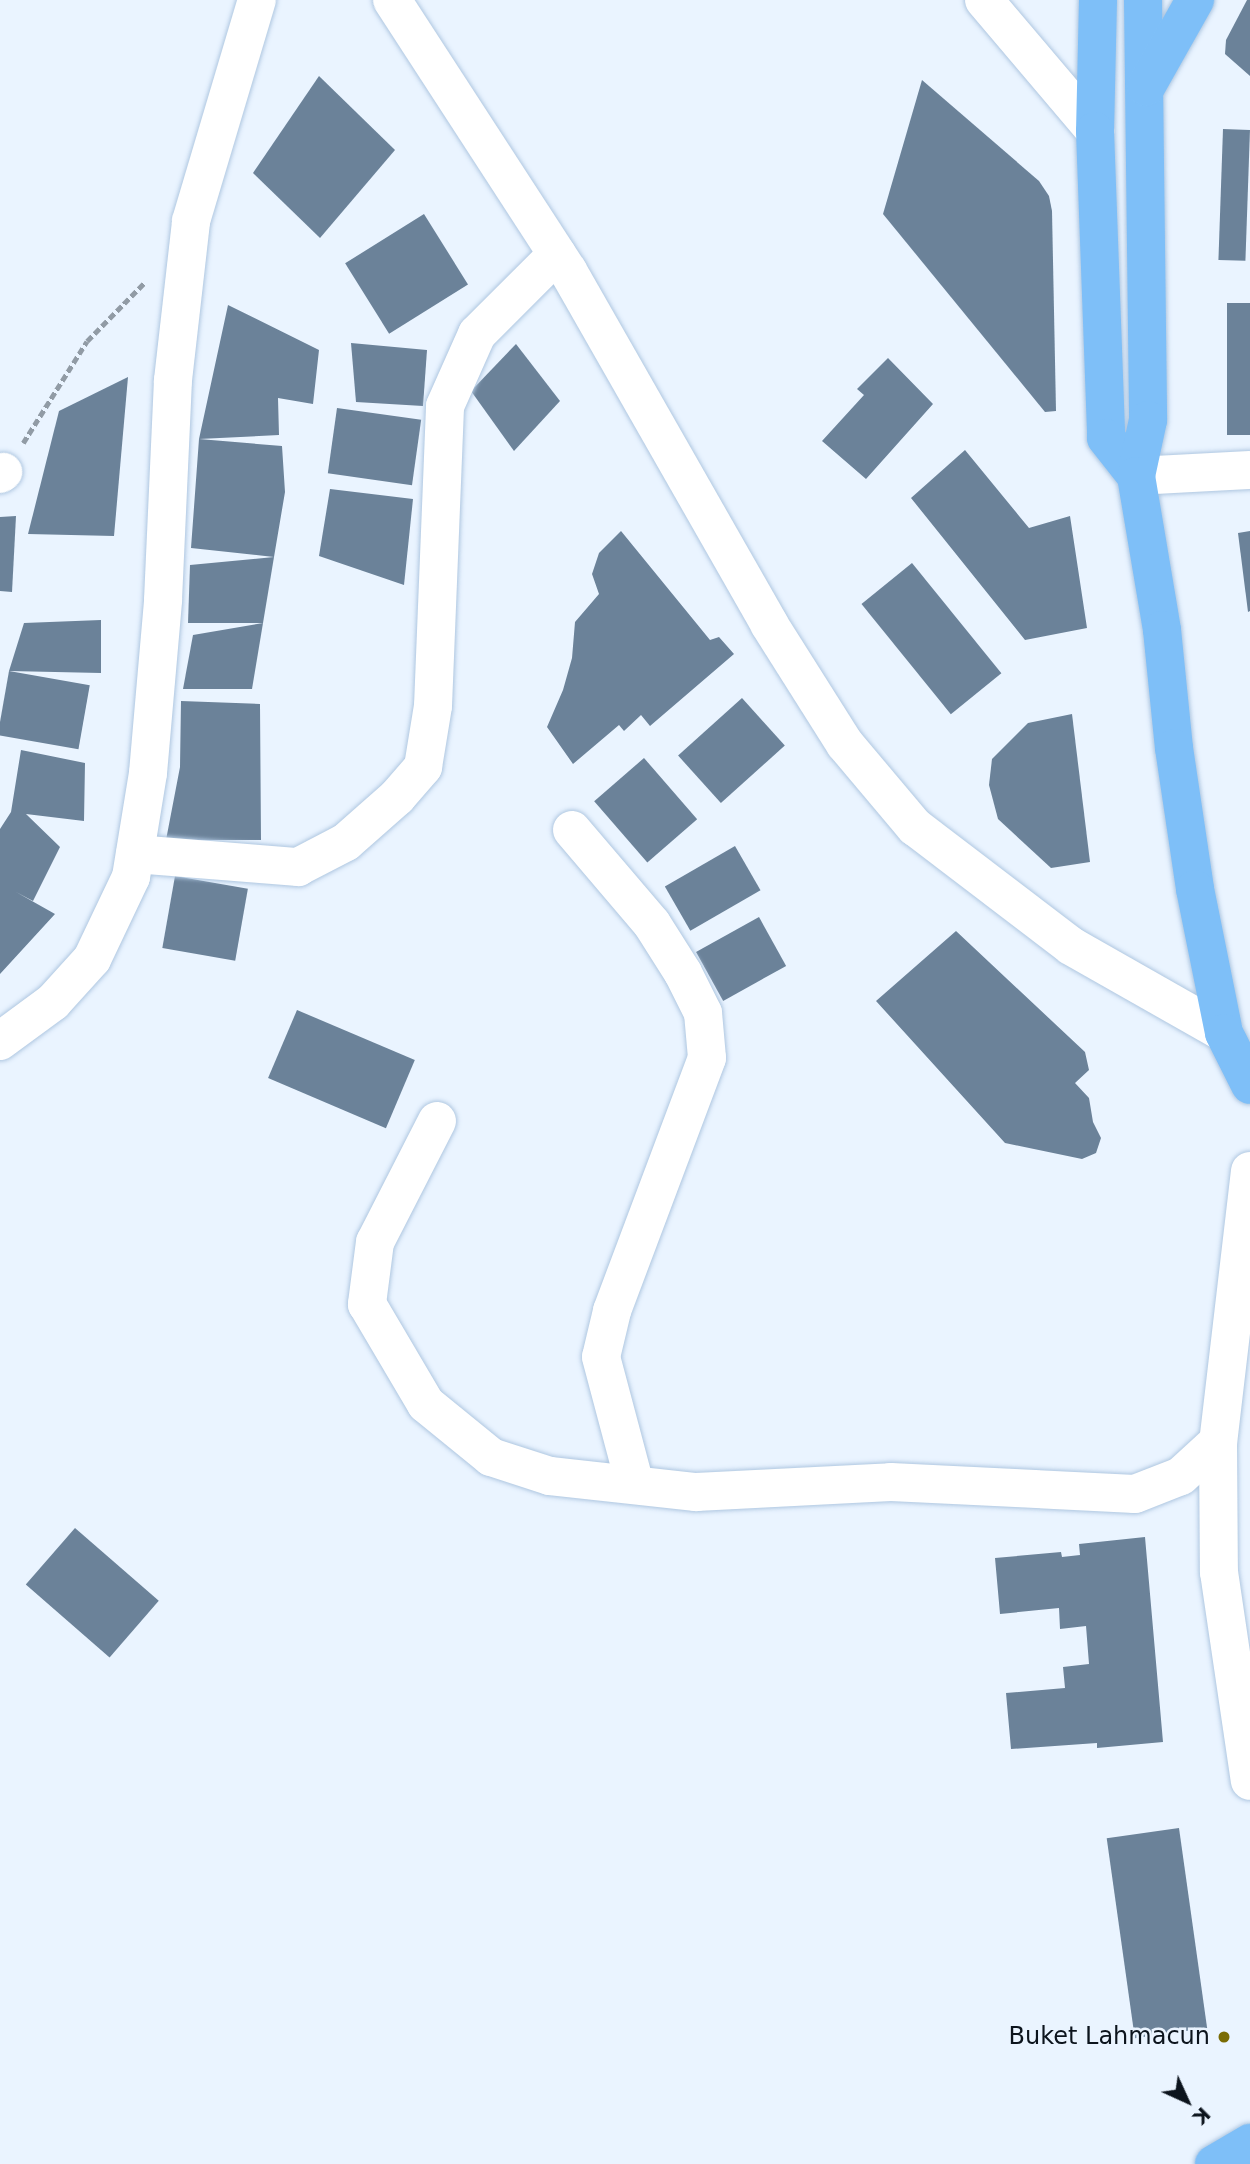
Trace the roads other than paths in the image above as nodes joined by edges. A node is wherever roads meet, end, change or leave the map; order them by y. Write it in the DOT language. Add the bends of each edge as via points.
graph roads {
  1 [pos="257,0"];
  2 [pos="392,0"];
  3 [pos="984,0"];
  4 [pos="1098,0"];
  5 [pos="1143,0"];
  6 [pos="1195,0"];
  7 [pos="1146,87"];
  8 [pos="1095,131"];
  9 [pos="557,254"];
  10 [pos="1250,470"];
  11 [pos="1136,476"];
  12 [pos="572,830"];
  13 [pos="135,854"];
  14 [pos="1224,1033"];
  15 [pos="0,1041"];
  16 [pos="1250,1085"];
  17 [pos="437,1121"];
  18 [pos="1250,1171"];
  19 [pos="1218,1442"];
  20 [pos="635,1485"];
  21 [pos="1250,1781"];
  22 [pos="1250,2143"];
  23 [pos="1214,2164"];
  1 -- 13 [label="street" via="191,221 173,380 163,600 148,773"];
  2 -- 9 [label="street"];
  3 -- 8 [label="street"];
  4 -- 8 [label="main road"];
  5 -- 7 [label="main road"];
  6 -- 7 [label="main road"];
  7 -- 11 [label="main road" via="1148,420"];
  8 -- 11 [label="main road" via="1106,438"];
  9 -- 13 [label="street" via="477,334 445,406 433,706 423,767 346,842 298,867"];
  9 -- 14 [label="street" via="783,646 845,744 915,827 1071,946"];
  10 -- 11 [label="street"];
  11 -- 14 [label="main road" via="1162,630 1195,888"];
  12 -- 20 [label="street" via="652,924 703,1013 707,1058 612,1311 601,1357"];
  13 -- 15 [label="street" via="131,877 92,959 52,1002"];
  14 -- 16 [label="main road"];
  17 -- 20 [label="street" via="374,1242 367,1304 426,1404 491,1457 550,1476"];
  18 -- 19 [label="street"];
  19 -- 20 [label="street" via="1181,1476 1135,1494 891,1482 696,1492"];
  19 -- 21 [label="street" via="1219,1572"];
  22 -- 23 [label="main road"];
}
